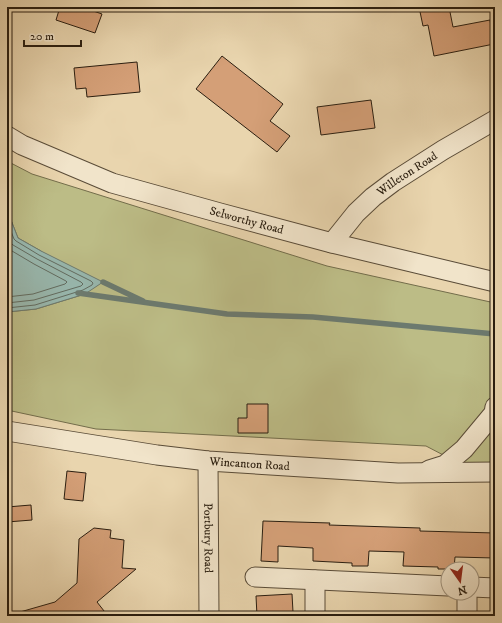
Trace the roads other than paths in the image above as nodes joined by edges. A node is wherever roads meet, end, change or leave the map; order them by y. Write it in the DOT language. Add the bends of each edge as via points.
graph roads {
  1 [pos="495,120"];
  2 [pos="7,136"];
  3 [pos="332,243"];
  4 [pos="495,282"];
  5 [pos="495,412"];
  6 [pos="7,431"];
  7 [pos="208,461"];
  8 [pos="495,472"];
  9 [pos="421,473"];
  10 [pos="255,577"];
  11 [pos="315,580"];
  12 [pos="440,586"];
  13 [pos="480,587"];
  14 [pos="495,588"];
  15 [pos="467,601"];
  16 [pos="209,616"];
  17 [pos="315,616"];
  18 [pos="467,616"];
  1 -- 3 [label="street, Willeton Road" via="443,150 378,193 356,213"];
  2 -- 3 [label="street, Selworthy Road" via="22,145 112,183"];
  3 -- 4 [label="street, Selworthy Road"];
  5 -- 9 [label="street" via="464,449 446,465"];
  6 -- 7 [label="street, Wincanton Road"];
  7 -- 9 [label="street, Wincanton Road"];
  7 -- 16 [label="street, Portbury Road"];
  8 -- 9 [label="street, Wincanton Road"];
  10 -- 11 [label="street"];
  11 -- 12 [label="street"];
  11 -- 17 [label="street"];
  13 -- 14 [label="street"];
  15 -- 18 [label="street"];
}
